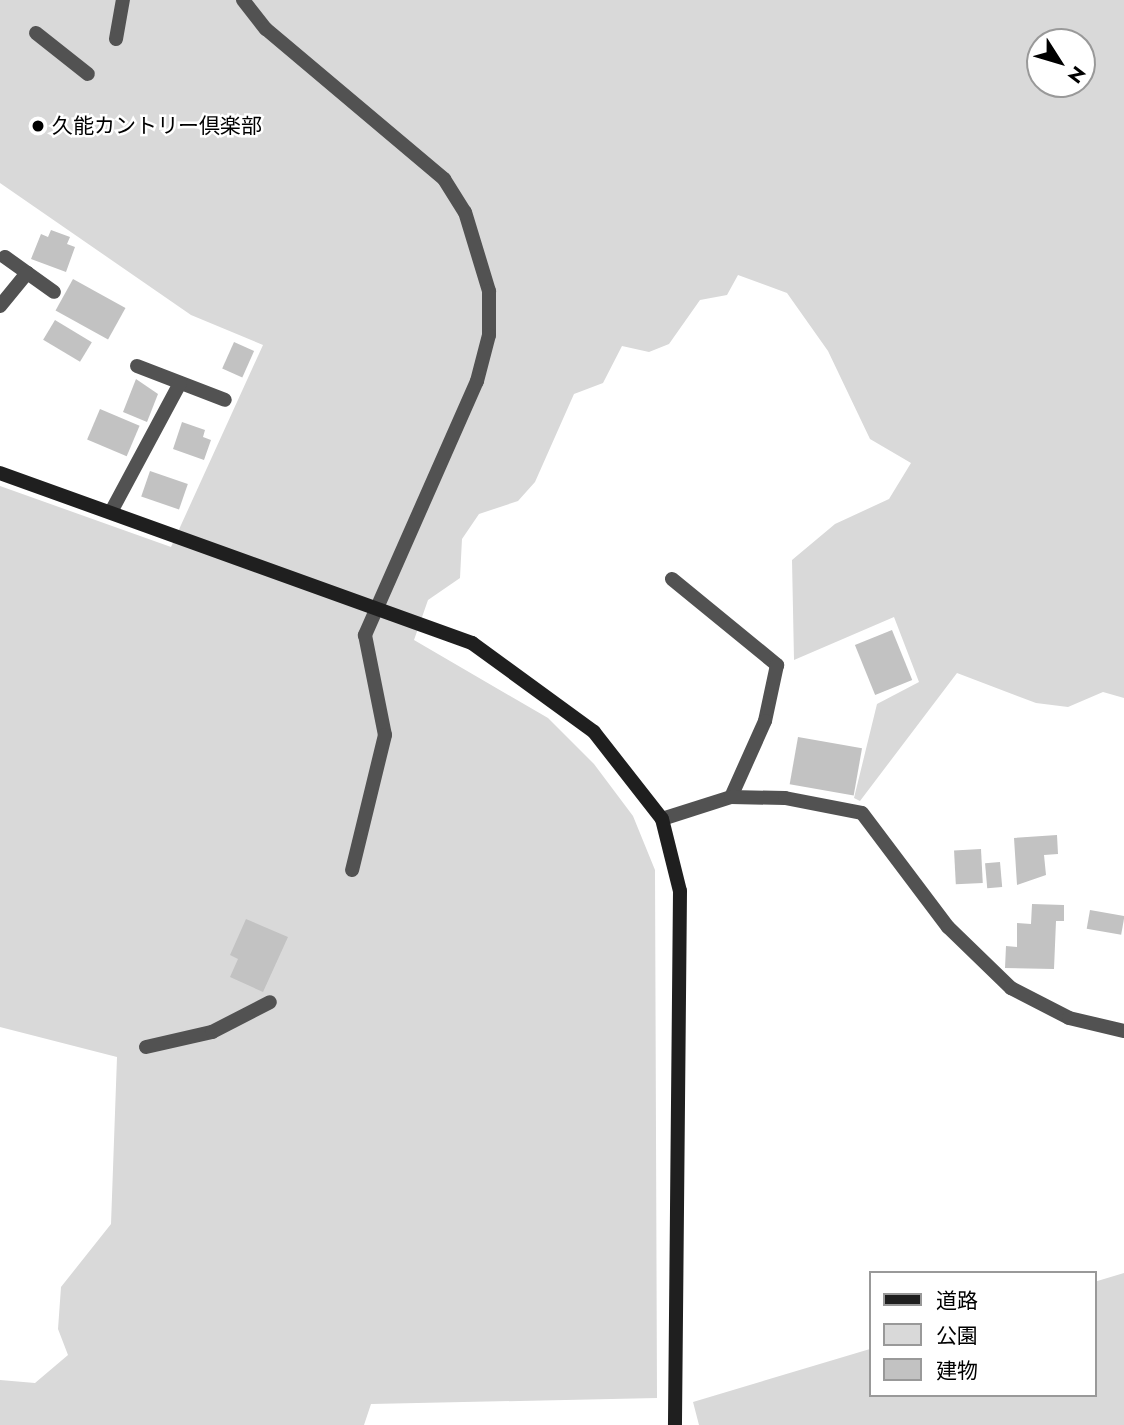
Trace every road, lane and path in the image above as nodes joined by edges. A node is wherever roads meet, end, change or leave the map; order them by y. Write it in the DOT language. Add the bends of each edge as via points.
graph roads {
  1 [pos="123,0"];
  2 [pos="243,0"];
  3 [pos="36,33"];
  4 [pos="116,39"];
  5 [pos="88,74"];
  6 [pos="5,257"];
  7 [pos="27,273"];
  8 [pos="54,292"];
  9 [pos="0,306"];
  10 [pos="137,366"];
  11 [pos="180,383"];
  12 [pos="225,400"];
  13 [pos="0,473"];
  14 [pos="112,510"];
  15 [pos="672,579"];
  16 [pos="375,605"];
  17 [pos="731,797"];
  18 [pos="662,819"];
  19 [pos="352,870"];
  20 [pos="270,1002"];
  21 [pos="1124,1031"];
  22 [pos="146,1047"];
  23 [pos="675,1425"];
  1 -- 4 [label="street"];
  2 -- 16 [label="street" via="276,38 444,179 465,212 488,291 489,335 477,381"];
  3 -- 5 [label="street"];
  6 -- 7 [label="street"];
  7 -- 8 [label="street"];
  7 -- 9 [label="street"];
  10 -- 11 [label="street"];
  11 -- 12 [label="street"];
  11 -- 14 [label="street"];
  13 -- 14 [label="street"];
  14 -- 16 [label="street"];
  15 -- 17 [label="street" via="777,665 765,721"];
  16 -- 18 [label="street" via="472,643 557,700 616,756"];
  16 -- 19 [label="street" via="365,635 385,735"];
  17 -- 18 [label="street"];
  17 -- 21 [label="street" via="785,798 862,813 948,927 1011,988 1069,1018"];
  18 -- 23 [label="street" via="680,891"];
  20 -- 22 [label="street" via="212,1032"];
}
